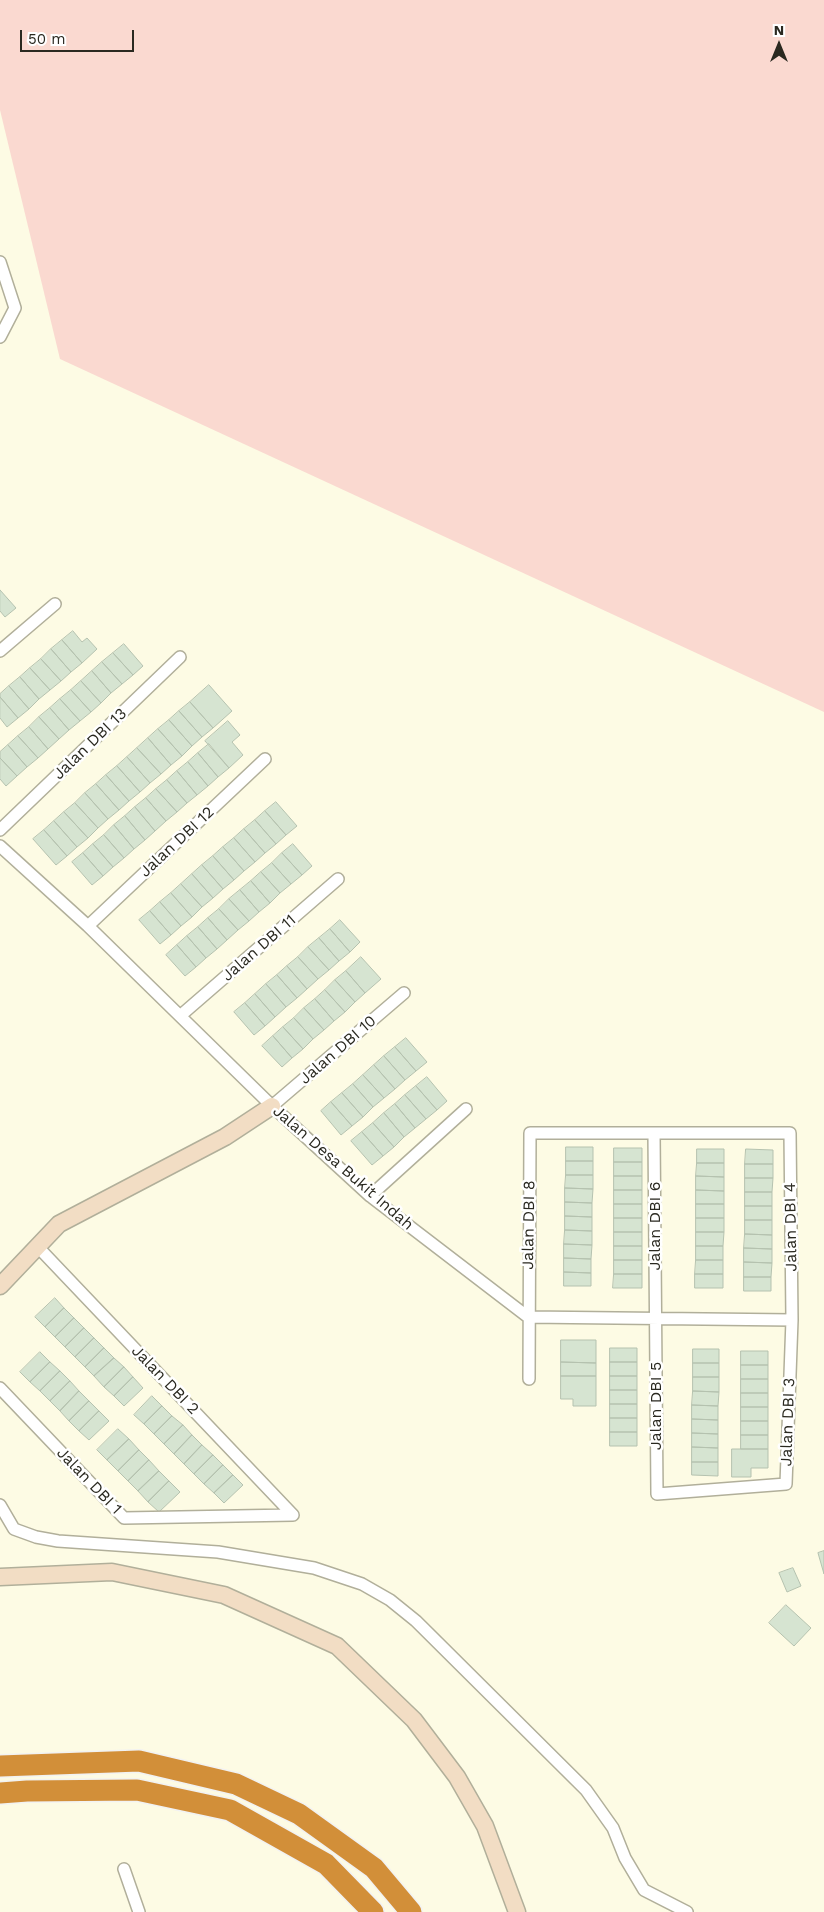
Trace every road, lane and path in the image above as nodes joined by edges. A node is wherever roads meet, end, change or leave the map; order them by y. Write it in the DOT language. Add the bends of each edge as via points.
graph roads {
  1 [pos="0,262"];
  2 [pos="0,337"];
  3 [pos="55,604"];
  4 [pos="0,651"];
  5 [pos="180,658"];
  6 [pos="265,759"];
  7 [pos="0,830"];
  8 [pos="0,846"];
  9 [pos="338,879"];
  10 [pos="88,926"];
  11 [pos="404,993"];
  12 [pos="180,1016"];
  13 [pos="272,1106"];
  14 [pos="466,1109"];
  15 [pos="654,1133"];
  16 [pos="370,1196"];
  17 [pos="37,1246"];
  18 [pos="0,1286"];
  19 [pos="528,1317"];
  20 [pos="655,1319"];
  21 [pos="792,1320"];
  22 [pos="529,1379"];
  23 [pos="0,1388"];
  24 [pos="657,1494"];
  25 [pos="0,1505"];
  26 [pos="293,1515"];
  27 [pos="0,1577"];
  28 [pos="0,1766"];
  29 [pos="0,1793"];
  30 [pos="124,1868"];
  31 [pos="139,1912"];
  32 [pos="373,1912"];
  33 [pos="411,1912"];
  34 [pos="516,1912"];
  35 [pos="687,1912"];
  1 -- 2 [label="street" via="15,308"];
  3 -- 4 [label="street"];
  5 -- 7 [label="street, Jalan DBI 13"];
  6 -- 10 [label="street, Jalan DBI 12"];
  8 -- 10 [label="street, Jalan Desa Bukit Indah"];
  9 -- 12 [label="street, Jalan DBI 11"];
  10 -- 12 [label="street, Jalan Desa Bukit Indah"];
  11 -- 13 [label="street, Jalan DBI 10"];
  12 -- 13 [label="street, Jalan Desa Bukit Indah"];
  13 -- 16 [label="street, Jalan Desa Bukit Indah"];
  13 -- 17 [label="street" via="225,1137 59,1224"];
  14 -- 16 [label="street"];
  15 -- 19 [label="street, Jalan DBI 8" via="530,1133"];
  15 -- 20 [label="street, Jalan DBI 6"];
  15 -- 21 [label="street, Jalan DBI 4" via="790,1134"];
  16 -- 19 [label="street, Jalan Desa Bukit Indah"];
  17 -- 18 [label="street"];
  17 -- 26 [label="street, Jalan DBI 2"];
  19 -- 20 [label="street"];
  19 -- 22 [label="street, Jalan DBI 8"];
  20 -- 21 [label="street"];
  20 -- 24 [label="street, Jalan DBI 5"];
  21 -- 24 [label="street, Jalan DBI 3" via="786,1484"];
  23 -- 26 [label="street, Jalan DBI 1" via="124,1518"];
  25 -- 35 [label="street" via="14,1529 36,1537 218,1552 314,1568 362,1584 390,1600 416,1621 586,1790 613,1828 625,1858 644,1890"];
  27 -- 34 [label="street" via="112,1572 224,1595 337,1646 414,1720 457,1776 485,1826"];
  28 -- 33 [label="highway" via="139,1761 236,1784 298,1814 374,1868"];
  29 -- 32 [label="highway" via="137,1790 230,1810 326,1864"];
  30 -- 31 [label="street"];
}
